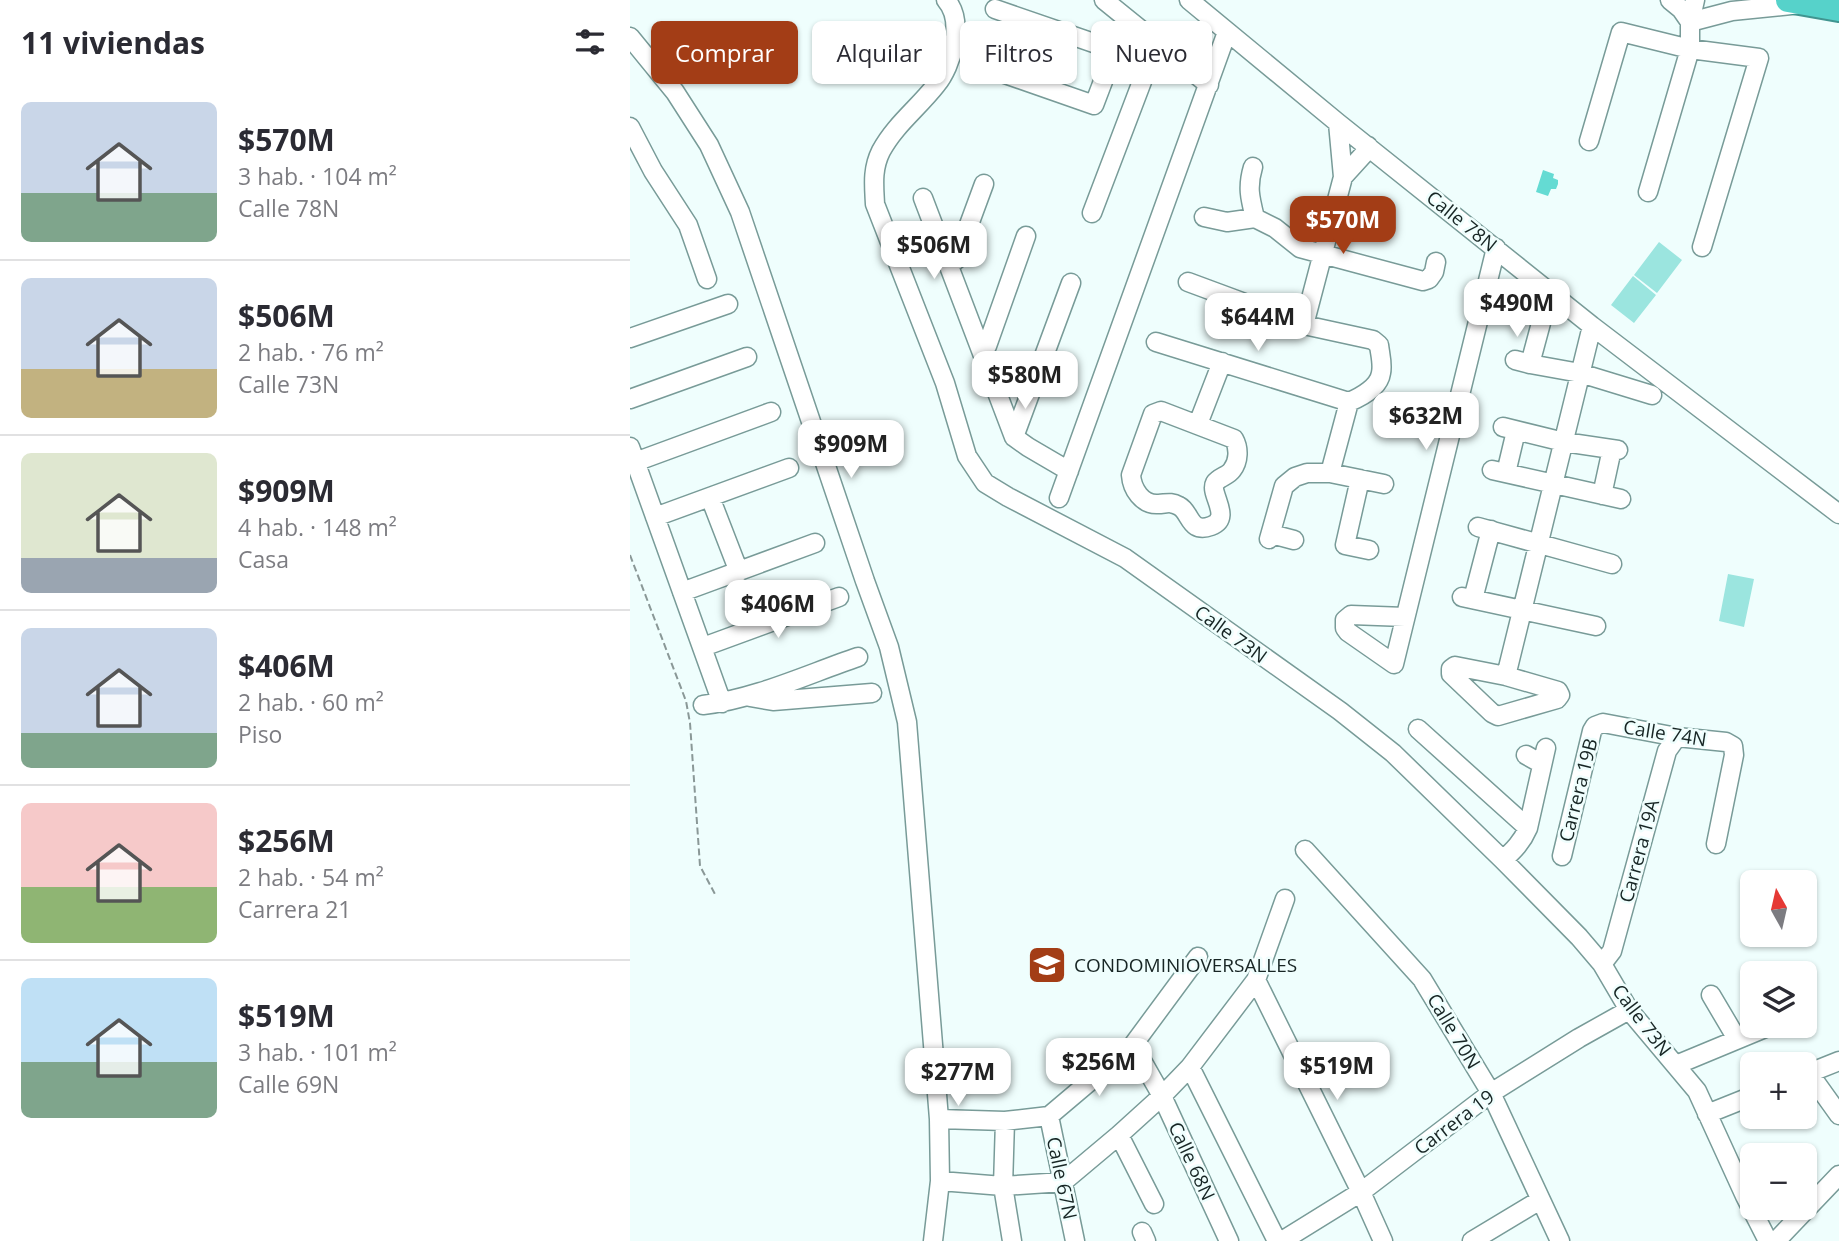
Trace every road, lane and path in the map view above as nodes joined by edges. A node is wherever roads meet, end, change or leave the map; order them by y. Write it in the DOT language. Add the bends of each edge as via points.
graph roads {
  1 [pos="946,0"];
  2 [pos="1104,0"];
  3 [pos="1189,0"];
  4 [pos="1670,0"];
  5 [pos="1695,0"];
  6 [pos="1795,1"];
  7 [pos="995,9"];
  8 [pos="1839,9"];
  9 [pos="1128,20"];
  10 [pos="1690,22"];
  11 [pos="1227,32"];
  12 [pos="630,37"];
  13 [pos="1091,42"];
  14 [pos="1690,49"];
  15 [pos="1034,84"];
  16 [pos="1102,84"];
  17 [pos="1141,84"];
  18 [pos="1209,85"];
  19 [pos="1338,123"];
  20 [pos="630,127"];
  21 [pos="1589,141"];
  22 [pos="1368,146"];
  23 [pos="1253,167"];
  24 [pos="1343,177"];
  25 [pos="984,184"];
  26 [pos="1648,192"];
  27 [pos="923,198"];
  28 [pos="1092,213"];
  29 [pos="1204,217"];
  30 [pos="1255,218"];
  31 [pos="1026,236"];
  32 [pos="1702,247"];
  33 [pos="1496,248"];
  34 [pos="1323,255"];
  35 [pos="1436,262"];
  36 [pos="948,265"];
  37 [pos="707,279"];
  38 [pos="1188,282"];
  39 [pos="1071,283"];
  40 [pos="728,304"];
  41 [pos="1541,323"];
  42 [pos="1304,325"];
  43 [pos="1592,326"];
  44 [pos="630,338"];
  45 [pos="1156,342"];
  46 [pos="982,351"];
  47 [pos="747,357"];
  48 [pos="1222,362"];
  49 [pos="1580,373"];
  50 [pos="1652,395"];
  51 [pos="630,399"];
  52 [pos="1349,402"];
  53 [pos="771,412"];
  54 [pos="1198,425"];
  55 [pos="1014,437"];
  56 [pos="1564,442"];
  57 [pos="633,454"];
  58 [pos="789,468"];
  59 [pos="1069,471"];
  60 [pos="1330,473"];
  61 [pos="1360,480"];
  62 [pos="1384,484"];
  63 [pos="1553,484"];
  64 [pos="1602,495"];
  65 [pos="710,497"];
  66 [pos="1059,498"];
  67 [pos="1621,499"];
  68 [pos="1839,514"];
  69 [pos="655,517"];
  70 [pos="1294,540"];
  71 [pos="1538,542"];
  72 [pos="815,543"];
  73 [pos="1369,550"];
  74 [pos="630,555"];
  75 [pos="1612,564"];
  76 [pos="739,572"];
  77 [pos="682,592"];
  78 [pos="839,597"];
  79 [pos="1522,610"];
  80 [pos="1405,617"];
  81 [pos="1596,626"];
  82 [pos="703,647"];
  83 [pos="858,657"];
  84 [pos="1506,676"];
  85 [pos="872,693"];
  86 [pos="748,696"];
  87 [pos="722,703"];
  88 [pos="702,705"];
  89 [pos="1595,726"];
  90 [pos="1418,729"];
  91 [pos="1677,737"];
  92 [pos="1538,756"];
  93 [pos="1528,828"];
  94 [pos="1716,844"];
  95 [pos="1306,850"];
  96 [pos="1562,856"];
  97 [pos="1503,860"];
  98 [pos="716,896"];
  99 [pos="1285,900"];
  100 [pos="1198,957"];
  101 [pos="1602,964"];
  102 [pos="1256,980"];
  103 [pos="1711,995"];
  104 [pos="1629,1010"];
  105 [pos="1740,1038"];
  106 [pos="1737,1039"];
  107 [pos="1133,1045"];
  108 [pos="1839,1061"];
  109 [pos="1675,1065"];
  110 [pos="1190,1067"];
  111 [pos="1817,1070"];
  112 [pos="1817,1085"];
  113 [pos="1492,1093"];
  114 [pos="1162,1096"];
  115 [pos="1740,1101"];
  116 [pos="1836,1105"];
  117 [pos="1707,1114"];
  118 [pos="1049,1116"];
  119 [pos="939,1119"];
  120 [pos="1005,1121"];
  121 [pos="1119,1135"];
  122 [pos="1839,1175"];
  123 [pos="940,1181"];
  124 [pos="1063,1182"];
  125 [pos="1003,1185"];
  126 [pos="1361,1192"];
  127 [pos="1540,1200"];
  128 [pos="1154,1204"];
  129 [pos="933,1241"];
  130 [pos="1012,1241"];
  131 [pos="1075,1241"];
  132 [pos="1229,1241"];
  133 [pos="1277,1241"];
  134 [pos="1282,1241"];
  135 [pos="1383,1241"];
  136 [pos="1472,1241"];
  137 [pos="1560,1241"];
  138 [pos="1768,1241"];
  139 [pos="1776,1241"];
  1 -- 97 [label="street, Calle 73N" via="957,27 952,55 938,84 893,131 873,174 875,204 945,383 967,456 985,483 1125,558 1340,711 1393,753"];
  2 -- 9 [label="street"];
  3 -- 11 [label="street, Calle 78N"];
  4 -- 10 [label="street"];
  5 -- 10 [label="street"];
  6 -- 8 [label="highway"];
  6 -- 10 [label="street"];
  7 -- 13 [label="street"];
  10 -- 14 [label="street"];
  11 -- 18 [label="street"];
  11 -- 19 [label="street, Calle 78N"];
  12 -- 119 [label="street" via="675,92 709,145 740,212 889,646 907,722"];
  14 -- 21 [label="street" via="1621,32"];
  14 -- 26 [label="street"];
  14 -- 32 [label="street" via="1759,58"];
  15 -- 16 [label="street" via="1094,105"];
  17 -- 28 [label="street"];
  18 -- 59 [label="street"];
  19 -- 22 [label="street, Calle 78N"];
  19 -- 24 [label="street"];
  20 -- 37 [label="street" via="688,225"];
  22 -- 24 [label="street"];
  22 -- 33 [label="street, Calle 78N"];
  23 -- 30 [label="street" via="1249,191"];
  24 -- 34 [label="street"];
  25 -- 36 [label="street" via="956,260"];
  27 -- 36 [label="street"];
  29 -- 30 [label="street" via="1227,222"];
  30 -- 34 [label="street" via="1300,248"];
  31 -- 46 [label="street" via="988,346"];
  33 -- 43 [label="street, Calle 78N"];
  33 -- 80 [label="street"];
  34 -- 35 [label="street" via="1423,281 1434,272"];
  34 -- 42 [label="street"];
  36 -- 46 [label="street"];
  38 -- 42 [label="street"];
  39 -- 55 [label="street"];
  40 -- 44 [label="street"];
  41 -- 49 [label="street" via="1523,362"];
  42 -- 52 [label="street" via="1379,345 1380,379 1362,397"];
  43 -- 49 [label="street"];
  43 -- 68 [label="street, Calle 78N"];
  45 -- 48 [label="street"];
  46 -- 55 [label="street"];
  47 -- 51 [label="street"];
  48 -- 52 [label="street"];
  48 -- 54 [label="street"];
  49 -- 50 [label="street"];
  49 -- 56 [label="street"];
  52 -- 60 [label="street"];
  53 -- 57 [label="street"];
  54 -- 54 [label="street" via="1234,439 1238,453 1232,470 1214,484 1220,505 1217,524 1198,528 1183,508 1170,502 1149,503 1132,485 1131,475 1153,414 1161,411"];
  55 -- 59 [label="street"];
  56 -- 63 [label="street"];
  56 -- 63 [label="street" via="1510,429 1499,472"];
  56 -- 64 [label="street" via="1615,449"];
  57 -- 69 [label="street"];
  58 -- 65 [label="street"];
  59 -- 66 [label="street"];
  60 -- 61 [label="street"];
  60 -- 70 [label="street" via="1307,473 1284,486 1270,537"];
  61 -- 62 [label="street"];
  61 -- 73 [label="street" via="1345,545"];
  63 -- 64 [label="street"];
  63 -- 71 [label="street"];
  64 -- 67 [label="street"];
  65 -- 69 [label="street"];
  65 -- 76 [label="street"];
  69 -- 77 [label="street"];
  71 -- 75 [label="street"];
  71 -- 79 [label="street"];
  71 -- 79 [label="street" via="1484,528 1468,598"];
  72 -- 76 [label="street"];
  74 -- 98 [label="path" via="686,701 700,866"];
  76 -- 77 [label="street"];
  77 -- 82 [label="street"];
  78 -- 82 [label="street"];
  79 -- 81 [label="street"];
  79 -- 84 [label="street"];
  82 -- 87 [label="street"];
  83 -- 86 [label="street"];
  84 -- 84 [label="street" via="1558,691 1560,695 1498,716 1451,674 1451,669"];
  85 -- 86 [label="street" via="773,701"];
  86 -- 87 [label="street"];
  87 -- 88 [label="street"];
  89 -- 91 [label="street, Calle 74N" via="1602,723"];
  89 -- 96 [label="street, Carrera 19B"];
  90 -- 93 [label="street"];
  91 -- 94 [label="street, Calle 74N" via="1733,746"];
  91 -- 101 [label="street, Carrera 19A" via="1667,751 1612,951"];
  92 -- 93 [label="street"];
  93 -- 97 [label="street"];
  95 -- 113 [label="street, Calle 70N" via="1422,979"];
  97 -- 101 [label="street, Calle 73N"];
  99 -- 102 [label="street"];
  100 -- 107 [label="street"];
  101 -- 104 [label="street, Calle 73N"];
  102 -- 110 [label="street"];
  102 -- 126 [label="street"];
  103 -- 106 [label="street"];
  104 -- 109 [label="street, Calle 73N"];
  104 -- 113 [label="street, Carrera 19"];
  105 -- 106 [label="street"];
  106 -- 109 [label="street"];
  107 -- 114 [label="street, Calle 68N"];
  107 -- 118 [label="street"];
  108 -- 111 [label="street"];
  109 -- 117 [label="street, Calle 73N" via="1697,1091"];
  110 -- 114 [label="street"];
  110 -- 133 [label="street"];
  112 -- 116 [label="street"];
  113 -- 126 [label="street, Carrera 19"];
  113 -- 127 [label="street, Calle 70N"];
  114 -- 121 [label="street"];
  114 -- 132 [label="street, Calle 68N"];
  115 -- 117 [label="street"];
  117 -- 138 [label="street, Calle 73N"];
  118 -- 120 [label="street"];
  118 -- 124 [label="street, Calle 67N"];
  119 -- 120 [label="street"];
  119 -- 123 [label="street"];
  120 -- 125 [label="street"];
  121 -- 124 [label="street"];
  121 -- 128 [label="street"];
  122 -- 139 [label="street"];
  123 -- 125 [label="street"];
  123 -- 129 [label="street"];
  124 -- 125 [label="street"];
  124 -- 131 [label="street, Calle 67N"];
  125 -- 130 [label="street"];
  126 -- 134 [label="street, Carrera 19"];
  126 -- 135 [label="street"];
  127 -- 136 [label="street"];
  127 -- 137 [label="street, Calle 70N"];
}
